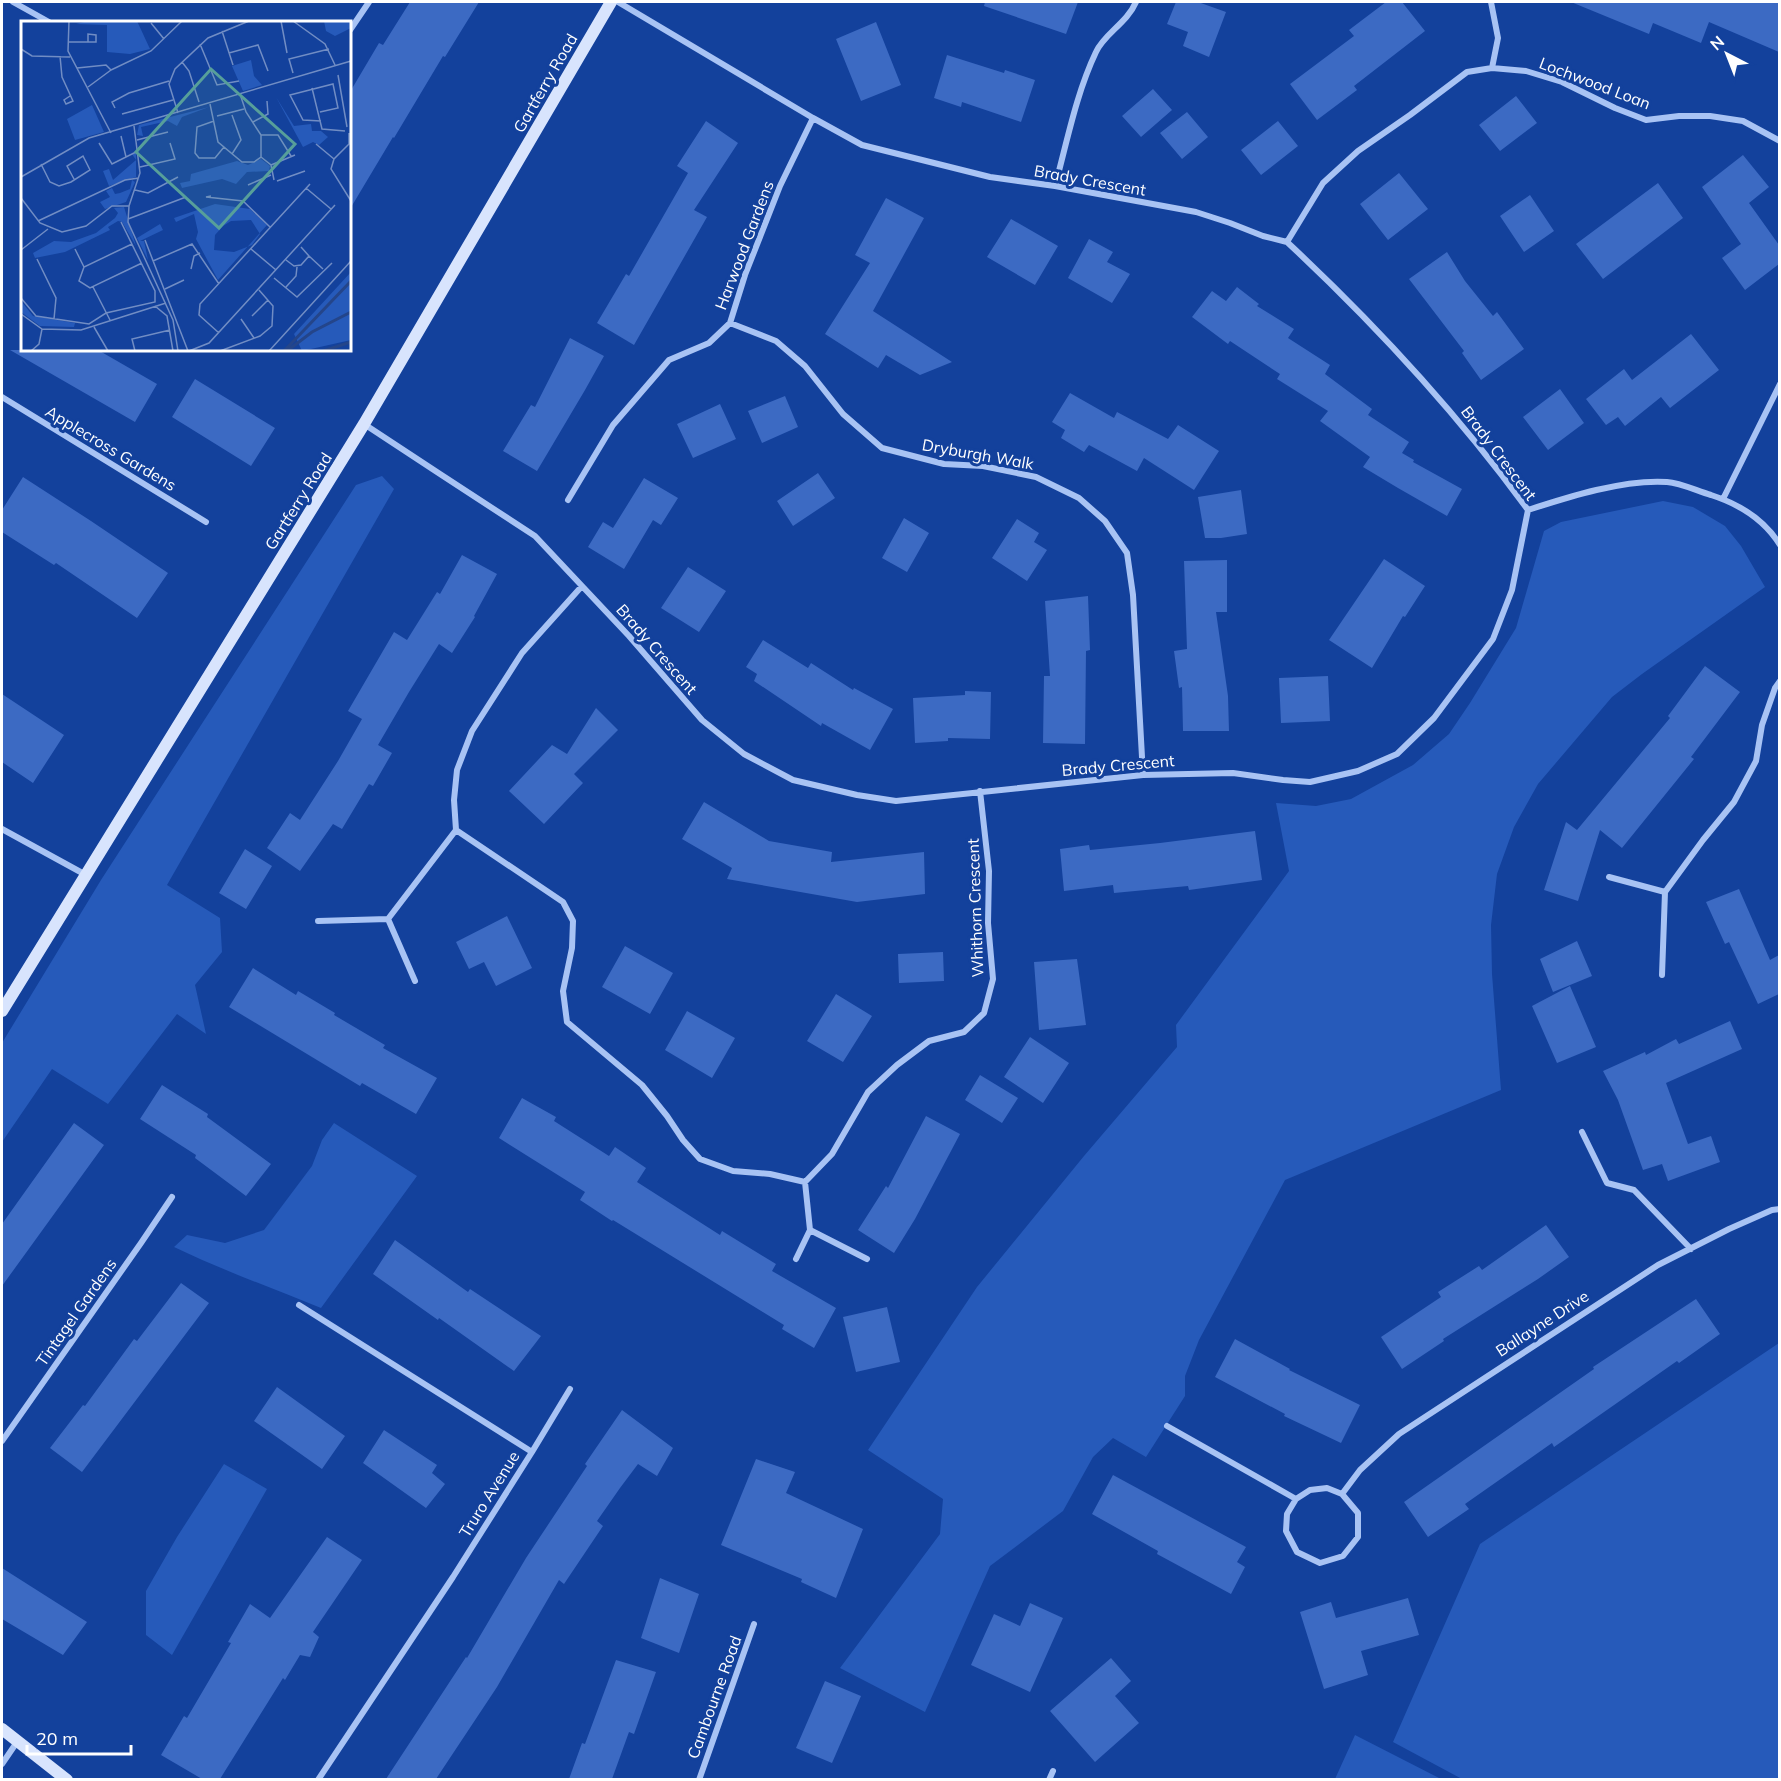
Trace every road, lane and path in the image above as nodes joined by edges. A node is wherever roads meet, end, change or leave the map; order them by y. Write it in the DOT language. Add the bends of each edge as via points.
graph roads {
  1 [pos="13,2"];
  2 [pos="369,2"];
  3 [pos="611,2"];
  4 [pos="618,2"];
  5 [pos="1136,2"];
  6 [pos="1491,2"];
  7 [pos="47,21"];
  8 [pos="351,29"];
  9 [pos="1492,68"];
  10 [pos="813,118"];
  11 [pos="1779,141"];
  12 [pos="1055,186"];
  13 [pos="1287,242"];
  14 [pos="730,322"];
  15 [pos="1779,384"];
  16 [pos="2,397"];
  17 [pos="364,423"];
  18 [pos="1723,499"];
  19 [pos="568,500"];
  20 [pos="1528,510"];
  21 [pos="206,522"];
  22 [pos="1779,545"];
  23 [pos="582,586"];
  24 [pos="1779,681"];
  25 [pos="1143,775"];
  26 [pos="980,791"];
  27 [pos="2,830"];
  28 [pos="456,830"];
  29 [pos="87,875"];
  30 [pos="1609,876"];
  31 [pos="1665,892"];
  32 [pos="388,919"];
  33 [pos="318,921"];
  34 [pos="1662,975"];
  35 [pos="415,981"];
  36 [pos="2,1011"];
  37 [pos="1582,1132"];
  38 [pos="805,1182"];
  39 [pos="171,1197"];
  40 [pos="1779,1209"];
  41 [pos="810,1230"];
  42 [pos="1691,1249"];
  43 [pos="796,1259"];
  44 [pos="867,1259"];
  45 [pos="299,1305"];
  46 [pos="570,1389"];
  47 [pos="1167,1426"];
  48 [pos="2,1441"];
  49 [pos="532,1452"];
  50 [pos="1342,1494"];
  51 [pos="1296,1499"];
  52 [pos="754,1624"];
  53 [pos="2,1729"];
  54 [pos="17,1742"];
  55 [pos="2,1764"];
  56 [pos="1053,1770"];
  57 [pos="67,1779"];
  58 [pos="318,1779"];
  59 [pos="699,1779"];
  60 [pos="1049,1779"];
  1 -- 7 [label="street"];
  2 -- 8 [label="street"];
  3 -- 17 [label="street, Gartferry Road"];
  4 -- 10 [label="street, Brady Crescent"];
  5 -- 12 [label="street" via="1097,50 1081,89"];
  6 -- 9 [label="street" via="1497,38"];
  9 -- 11 [label="street, Lochwood Loan" via="1526,71 1562,82 1646,120 1679,116 1743,121"];
  9 -- 13 [label="street, Lochwood Loan" via="1467,72 1358,150 1323,183"];
  10 -- 12 [label="street, Brady Crescent" via="862,145 990,177"];
  10 -- 14 [label="street, Harwood Gardens" via="780,186"];
  12 -- 13 [label="street, Brady Crescent" via="1196,212"];
  13 -- 20 [label="street, Brady Crescent" via="1400,354 1464,427"];
  14 -- 19 [label="street, Harwood Gardens" via="709,343 669,360 613,425"];
  14 -- 25 [label="street, Dryburgh Walk" via="776,341 805,366 843,414 882,448 944,464 983,466 1036,477 1079,498 1105,521 1127,553"];
  15 -- 18 [label="street"];
  16 -- 21 [label="street, Applecross Gardens"];
  17 -- 23 [label="street, Brady Crescent" via="536,536"];
  17 -- 29 [label="street, Gartferry Road"];
  18 -- 20 [label="street" via="1668,482 1633,483"];
  18 -- 22 [label="street" via="1754,515"];
  20 -- 25 [label="street, Brady Crescent" via="1512,590 1493,639 1434,718 1397,754 1358,771 1310,782 1233,773"];
  23 -- 26 [label="street, Brady Crescent" via="702,720 744,754 793,780 896,801"];
  23 -- 28 [label="street" via="522,654 472,731 457,770"];
  24 -- 31 [label="street" via="1762,725 1756,761 1740,792"];
  25 -- 26 [label="street, Brady Crescent"];
  26 -- 38 [label="street, Whithorn Crescent" via="989,871 993,979 984,1012 964,1032 929,1041 868,1092 832,1154"];
  27 -- 29 [label="street"];
  28 -- 32 [label="street"];
  28 -- 38 [label="street" via="563,902 573,921 563,991 567,1022 642,1085 700,1159 733,1171"];
  29 -- 36 [label="street, Gartferry Road"];
  30 -- 31 [label="street"];
  31 -- 34 [label="street"];
  32 -- 33 [label="street"];
  32 -- 35 [label="street"];
  37 -- 42 [label="street" via="1606,1182 1634,1190"];
  38 -- 41 [label="street"];
  39 -- 48 [label="street, Tintagel Gardens"];
  40 -- 42 [label="street, Ballayne Drive"];
  41 -- 43 [label="street"];
  41 -- 44 [label="street"];
  42 -- 50 [label="street, Ballayne Drive" via="1612,1294 1399,1434 1360,1470"];
  45 -- 49 [label="street, Truro Avenue"];
  46 -- 49 [label="street"];
  47 -- 51 [label="street"];
  49 -- 58 [label="street, Truro Avenue"];
  50 -- 51 [label="street" via="1327,1488 1310,1490"];
  50 -- 51 [label="street" via="1358,1513 1358,1537 1343,1556 1320,1563 1297,1552 1286,1531 1287,1514"];
  52 -- 59 [label="street, Cambourne Road"];
  53 -- 54 [label="street"];
  54 -- 55 [label="street"];
  54 -- 57 [label="street"];
  56 -- 60 [label="street"];
}
